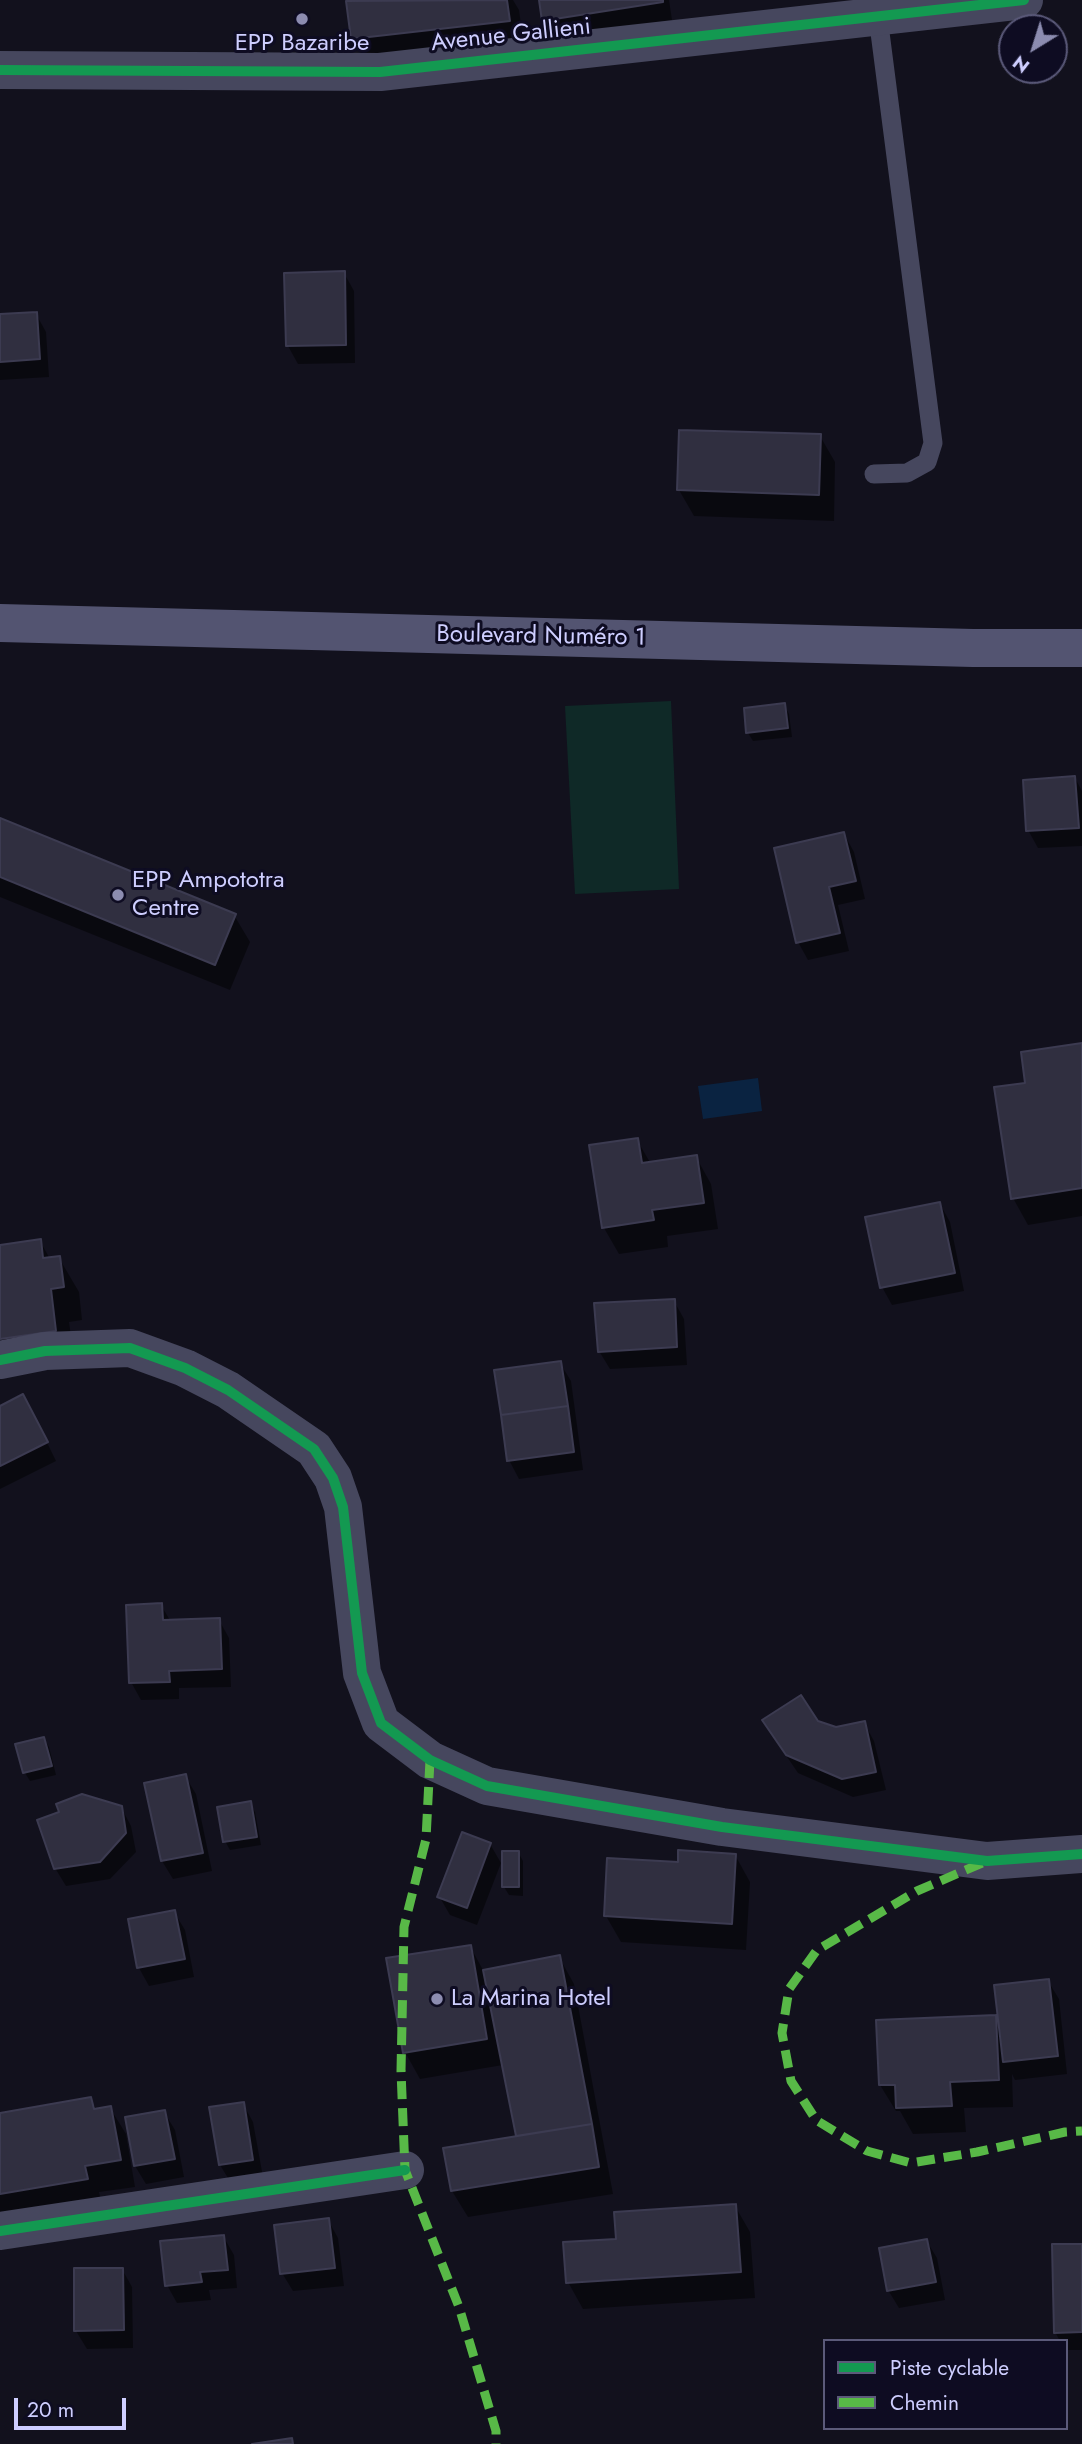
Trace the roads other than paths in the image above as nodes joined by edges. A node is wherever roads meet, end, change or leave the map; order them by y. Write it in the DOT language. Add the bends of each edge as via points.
graph roads {
  1 [pos="1024,0"];
  2 [pos="878,17"];
  3 [pos="0,70"];
  4 [pos="874,474"];
  5 [pos="0,623"];
  6 [pos="1082,648"];
  7 [pos="0,1360"];
  8 [pos="1082,1854"];
  9 [pos="405,2170"];
  10 [pos="0,2231"];
  1 -- 2 [label="street, Avenue Gallieni"];
  2 -- 3 [label="street, Avenue Gallieni" via="380,72"];
  2 -- 4 [label="lane" via="933,443 927,462 907,473"];
  5 -- 6 [label="main road, Boulevard Numéro 1"];
  7 -- 8 [label="street" via="45,1351 130,1348 186,1368 228,1390 314,1449 333,1478 343,1507 362,1673 381,1723 430,1760 475,1781 722,1827 987,1861"];
  9 -- 10 [label="street"];
}
